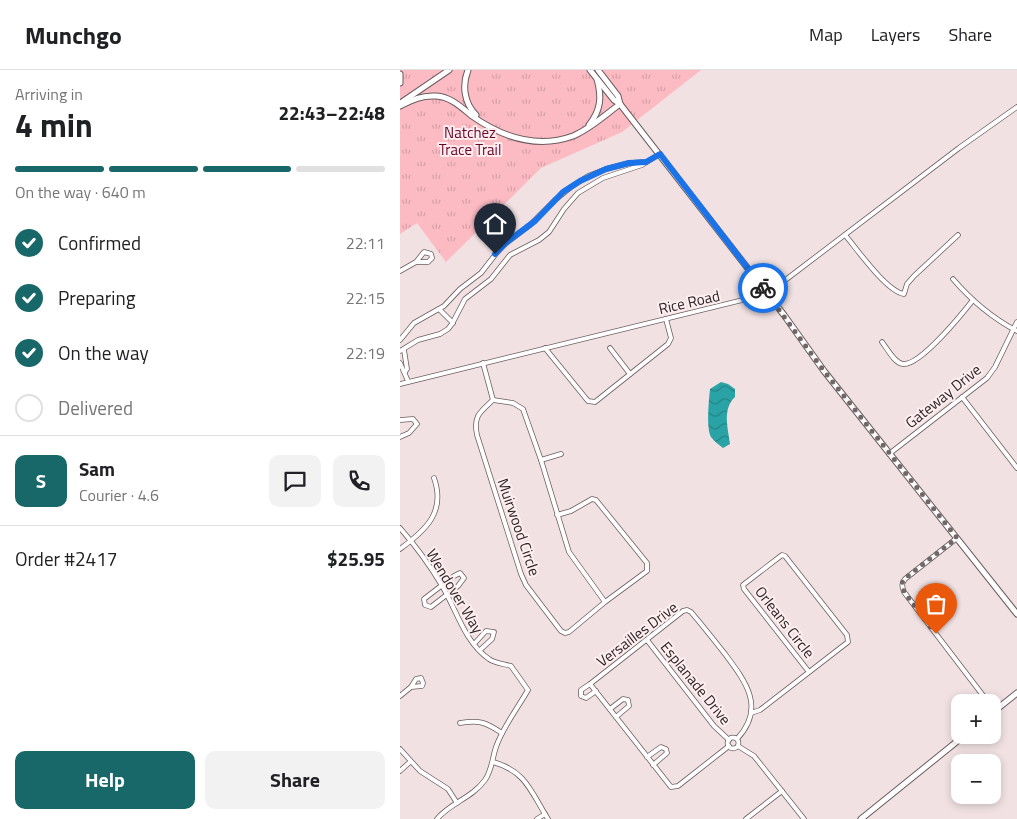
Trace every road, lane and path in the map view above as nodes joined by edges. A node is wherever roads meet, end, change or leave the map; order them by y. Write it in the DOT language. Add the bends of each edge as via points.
graph roads {
  1 [pos="449,70"];
  2 [pos="468,70"];
  3 [pos="590,70"];
  4 [pos="598,70"];
  5 [pos="400,74"];
  6 [pos="597,79"];
  7 [pos="400,83"];
  8 [pos="620,104"];
  9 [pos="400,105"];
  10 [pos="1017,107"];
  11 [pos="479,120"];
  12 [pos="583,131"];
  13 [pos="660,154"];
  14 [pos="646,162"];
  15 [pos="608,168"];
  16 [pos="610,175"];
  17 [pos="580,181"];
  18 [pos="585,188"];
  19 [pos="845,235"];
  20 [pos="958,235"];
  21 [pos="495,254"];
  22 [pos="504,261"];
  23 [pos="416,262"];
  24 [pos="400,271"];
  25 [pos="953,279"];
  26 [pos="768,294"];
  27 [pos="972,300"];
  28 [pos="439,309"];
  29 [pos="666,319"];
  30 [pos="453,322"];
  31 [pos="1017,322"];
  32 [pos="1015,330"];
  33 [pos="400,340"];
  34 [pos="882,342"];
  35 [pos="546,348"];
  36 [pos="610,348"];
  37 [pos="402,351"];
  38 [pos="400,363"];
  39 [pos="483,363"];
  40 [pos="405,372"];
  41 [pos="630,374"];
  42 [pos="408,382"];
  43 [pos="400,384"];
  44 [pos="962,397"];
  45 [pos="493,400"];
  46 [pos="400,420"];
  47 [pos="400,437"];
  48 [pos="561,454"];
  49 [pos="889,454"];
  50 [pos="541,460"];
  51 [pos="1017,468"];
  52 [pos="434,478"];
  53 [pos="558,515"];
  54 [pos="400,528"];
  55 [pos="957,538"];
  56 [pos="411,540"];
  57 [pos="400,549"];
  58 [pos="442,585"];
  59 [pos="447,595"];
  60 [pos="605,602"];
  61 [pos="1017,614"];
  62 [pos="647,640"];
  63 [pos="474,644"];
  64 [pos="480,650"];
  65 [pos="809,672"];
  66 [pos="590,684"];
  67 [pos="411,688"];
  68 [pos="596,691"];
  69 [pos="1017,693"];
  70 [pos="982,694"];
  71 [pos="400,696"];
  72 [pos="1001,705"];
  73 [pos="610,709"];
  74 [pos="751,713"];
  75 [pos="616,716"];
  76 [pos="460,723"];
  77 [pos="502,733"];
  78 [pos="737,739"];
  79 [pos="729,740"];
  80 [pos="954,744"];
  81 [pos="729,746"];
  82 [pos="738,746"];
  83 [pos="400,748"];
  84 [pos="648,757"];
  85 [pos="410,762"];
  86 [pos="493,762"];
  87 [pos="653,765"];
  88 [pos="400,771"];
  89 [pos="782,791"];
  90 [pos="457,803"];
  91 [pos="545,814"];
  92 [pos="437,819"];
  93 [pos="537,819"];
  94 [pos="548,819"];
  95 [pos="746,819"];
  96 [pos="804,819"];
  97 [pos="861,819"];
  1 -- 9 [label="main road"];
  2 -- 11 [label="main road" via="465,95"];
  3 -- 6 [label="main road"];
  4 -- 8 [label="main road" via="618,96"];
  5 -- 7 [label="main road"];
  6 -- 8 [label="main road"];
  6 -- 12 [label="main road" via="599,107"];
  8 -- 12 [label="main road"];
  8 -- 13 [label="main road"];
  9 -- 11 [label="main road" via="421,97 439,96 451,100"];
  10 -- 19 [label="street, Rice Road"];
  11 -- 12 [label="main road" via="506,136 533,141 560,139"];
  13 -- 14 [label="street"];
  13 -- 26 [label="main road"];
  14 -- 15 [label="street"];
  14 -- 16 [label="street"];
  15 -- 16 [label="street"];
  15 -- 17 [label="street"];
  16 -- 18 [label="street"];
  17 -- 18 [label="street"];
  17 -- 21 [label="street" via="563,192 535,221"];
  18 -- 22 [label="street" via="569,203 549,232"];
  19 -- 20 [label="street" via="889,285 904,294 914,276"];
  19 -- 26 [label="street, Rice Road"];
  21 -- 22 [label="street"];
  21 -- 28 [label="street" via="481,272"];
  22 -- 30 [label="street" via="491,279 465,299"];
  23 -- 24 [label="street"];
  25 -- 27 [label="street"];
  26 -- 29 [label="street, Rice Road"];
  26 -- 49 [label="main road"];
  27 -- 32 [label="street"];
  27 -- 34 [label="street" via="939,340 912,362 898,362"];
  28 -- 30 [label="street"];
  28 -- 33 [label="street" via="414,323"];
  29 -- 35 [label="street, Rice Road"];
  29 -- 41 [label="street" via="671,338 668,344"];
  30 -- 37 [label="street" via="444,332 418,340"];
  31 -- 32 [label="street, Gateway Drive"];
  32 -- 44 [label="street, Gateway Drive" via="987,378"];
  35 -- 39 [label="street, Rice Road"];
  35 -- 41 [label="street" via="588,401 595,402"];
  36 -- 41 [label="street"];
  37 -- 40 [label="street"];
  38 -- 40 [label="street"];
  39 -- 42 [label="street, Rice Road"];
  39 -- 45 [label="street"];
  40 -- 42 [label="street"];
  42 -- 43 [label="street, Rice Road"];
  44 -- 49 [label="street, Gateway Drive"];
  44 -- 51 [label="street"];
  45 -- 50 [label="street" via="513,403 522,409"];
  45 -- 60 [label="street, Muirwood Circle" via="477,417 476,430 526,584 565,633"];
  46 -- 47 [label="street" via="413,419 417,424"];
  48 -- 50 [label="street"];
  49 -- 55 [label="main road"];
  50 -- 53 [label="street"];
  52 -- 56 [label="street" via="438,487 436,514"];
  53 -- 60 [label="street" via="569,552"];
  53 -- 60 [label="street" via="596,500 647,563 646,571"];
  54 -- 56 [label="street, Wendover Way"];
  55 -- 61 [label="main road"];
  55 -- 70 [label="street" via="904,579 902,587"];
  56 -- 57 [label="street"];
  56 -- 58 [label="street, Wendover Way"];
  58 -- 59 [label="street, Wendover Way"];
  58 -- 59 [label="street" via="456,574 463,576 462,582"];
  58 -- 59 [label="street" via="424,602 431,607"];
  59 -- 63 [label="street, Wendover Way"];
  62 -- 66 [label="street, Versailles Drive"];
  62 -- 74 [label="street, Versailles Drive" via="683,611 691,612 746,684"];
  62 -- 79 [label="street, Esplanade Drive" via="714,726"];
  63 -- 64 [label="street, Wendover Way"];
  63 -- 64 [label="street" via="486,631 494,632"];
  64 -- 77 [label="street, Wendover Way" via="489,660 511,666 528,690"];
  65 -- 65 [label="street, Orleans Circle" via="848,639 782,555 743,585"];
  65 -- 74 [label="street, Orleans Circle" via="760,710"];
  66 -- 68 [label="street, Versailles Drive"];
  66 -- 68 [label="street" via="581,690 581,696 586,698"];
  67 -- 71 [label="street"];
  68 -- 73 [label="street, Versailles Drive"];
  69 -- 72 [label="main road"];
  73 -- 75 [label="street, Versailles Drive"];
  73 -- 75 [label="street" via="623,699 628,700 627,708"];
  74 -- 78 [label="street"];
  75 -- 84 [label="street, Versailles Drive"];
  76 -- 77 [label="street" via="475,720 487,723"];
  77 -- 86 [label="street, Wendover Way"];
  78 -- 79 [label="street"];
  78 -- 82 [label="street"];
  79 -- 81 [label="street"];
  80 -- 97 [label="main road"];
  81 -- 82 [label="street"];
  81 -- 87 [label="street, Versailles Drive" via="675,788 669,786"];
  82 -- 89 [label="street" via="754,756"];
  83 -- 85 [label="street"];
  84 -- 87 [label="street, Versailles Drive"];
  84 -- 87 [label="street" via="661,747 666,749 665,756"];
  85 -- 88 [label="street"];
  85 -- 90 [label="street" via="448,789"];
  86 -- 90 [label="street, Wendover Way" via="484,781"];
  86 -- 91 [label="street" via="507,766 523,779"];
  89 -- 95 [label="street"];
  89 -- 96 [label="street"];
  90 -- 92 [label="street, Wendover Way"];
  91 -- 93 [label="street"];
  91 -- 94 [label="street"];
}
